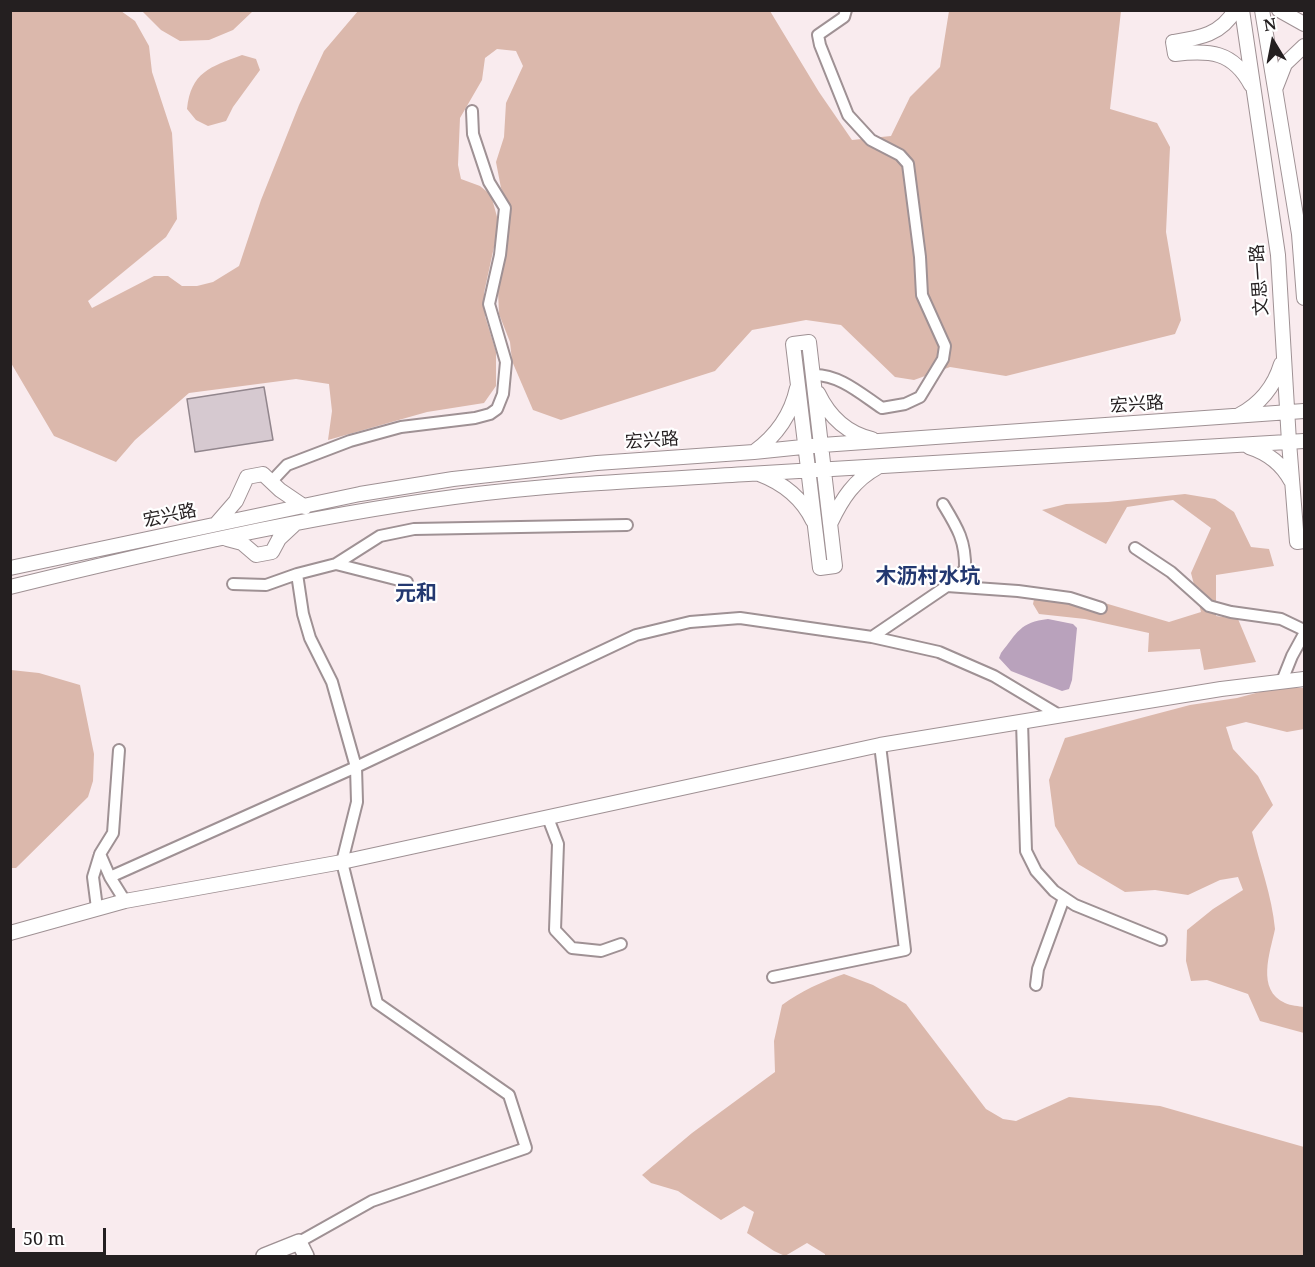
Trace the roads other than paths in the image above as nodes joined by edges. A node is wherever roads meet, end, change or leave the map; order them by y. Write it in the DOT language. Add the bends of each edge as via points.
graph roads {
  1 [pos="846,10"];
  2 [pos="1235,10"];
  3 [pos="1242,10"];
  4 [pos="1262,10"];
  5 [pos="1279,10"];
  6 [pos="1305,24"];
  7 [pos="1305,46"];
  8 [pos="1253,90"];
  9 [pos="1275,91"];
  10 [pos="472,111"];
  11 [pos="1305,298"];
  12 [pos="1283,353"];
  13 [pos="814,378"];
  14 [pos="798,380"];
  15 [pos="1305,411"];
  16 [pos="1287,413"];
  17 [pos="1237,416"];
  18 [pos="879,441"];
  19 [pos="1305,441"];
  20 [pos="1289,442"];
  21 [pos="822,445"];
  22 [pos="1241,446"];
  23 [pos="806,447"];
  24 [pos="754,452"];
  25 [pos="880,466"];
  26 [pos="824,468"];
  27 [pos="809,470"];
  28 [pos="757,473"];
  29 [pos="271,482"];
  30 [pos="1292,483"];
  31 [pos="943,504"];
  32 [pos="305,507"];
  33 [pos="296,524"];
  34 [pos="831,524"];
  35 [pos="216,525"];
  36 [pos="627,525"];
  37 [pos="816,526"];
  38 [pos="222,539"];
  39 [pos="1305,541"];
  40 [pos="1135,548"];
  41 [pos="336,564"];
  42 [pos="10,568"];
  43 [pos="297,574"];
  44 [pos="407,582"];
  45 [pos="233,584"];
  46 [pos="947,586"];
  47 [pos="10,587"];
  48 [pos="1101,608"];
  49 [pos="1305,632"];
  50 [pos="872,637"];
  51 [pos="1305,679"];
  52 [pos="1282,681"];
  53 [pos="1059,716"];
  54 [pos="1022,722"];
  55 [pos="880,746"];
  56 [pos="119,750"];
  57 [pos="356,767"];
  58 [pos="548,818"];
  59 [pos="100,854"];
  60 [pos="342,862"];
  61 [pos="110,877"];
  62 [pos="1064,898"];
  63 [pos="125,901"];
  64 [pos="97,908"];
  65 [pos="10,933"];
  66 [pos="1161,940"];
  67 [pos="621,944"];
  68 [pos="772,977"];
  69 [pos="1036,985"];
  70 [pos="299,1242"];
  71 [pos="264,1257"];
  72 [pos="306,1257"];
  1 -- 13 [label="street" via="844,17 818,34 820,45 848,115 872,140 900,155 908,165 922,295 945,346 943,359 920,397 894,406 882,408 825,374"];
  2 -- 8 [label="street" via="1214,33 1173,42 1175,54 1217,54 1239,68"];
  3 -- 8 [label="street, 文思一路"];
  4 -- 9 [label="street"];
  5 -- 6 [label="street"];
  7 -- 9 [label="street" via="1285,64"];
  8 -- 12 [label="street, 文思一路" via="1278,255"];
  9 -- 11 [label="street" via="1299,234"];
  10 -- 29 [label="street" via="476,144 489,182 505,208 489,304 506,362 503,394 497,409 475,418 401,427 350,441 287,465"];
  12 -- 16 [label="street, 文思一路"];
  12 -- 17 [label="street" via="1278,374 1267,393"];
  13 -- 14 [label="street" via="809,342 793,344"];
  13 -- 18 [label="street" via="822,402 835,419 856,434"];
  13 -- 21 [label="street"];
  14 -- 23 [label="street"];
  14 -- 24 [label="street" via="786,419"];
  15 -- 16 [label="street, 宏兴路"];
  16 -- 17 [label="street, 宏兴路"];
  16 -- 20 [label="street, 文思一路"];
  17 -- 18 [label="street, 宏兴路"];
  18 -- 21 [label="street, 宏兴路"];
  19 -- 20 [label="street, 宏兴路"];
  20 -- 22 [label="street, 宏兴路"];
  20 -- 30 [label="street, 文思一路"];
  21 -- 23 [label="street, 宏兴路"];
  21 -- 26 [label="street"];
  22 -- 25 [label="street, 宏兴路"];
  22 -- 30 [label="street" via="1273,459"];
  23 -- 24 [label="street, 宏兴路"];
  23 -- 27 [label="street"];
  24 -- 32 [label="street, 宏兴路" via="597,463 453,479"];
  25 -- 26 [label="street, 宏兴路"];
  25 -- 34 [label="street" via="847,493"];
  26 -- 27 [label="street, 宏兴路"];
  26 -- 34 [label="street"];
  27 -- 28 [label="street, 宏兴路"];
  27 -- 37 [label="street"];
  28 -- 33 [label="street, 宏兴路" via="458,497"];
  28 -- 37 [label="street" via="790,491"];
  29 -- 32 [label="street"];
  29 -- 35 [label="street" via="263,474 247,477 236,501"];
  30 -- 39 [label="street, 文思一路" via="1297,542"];
  31 -- 46 [label="street" via="961,532 965,556 965,569"];
  32 -- 35 [label="street, 宏兴路"];
  33 -- 38 [label="street, 宏兴路"];
  33 -- 38 [label="street" via="284,533 272,552 256,555 242,543"];
  34 -- 37 [label="street" via="835,566 820,568"];
  35 -- 42 [label="street, 宏兴路"];
  36 -- 41 [label="street" via="414,529 380,536"];
  38 -- 47 [label="street, 宏兴路"];
  40 -- 49 [label="street" via="1171,572 1209,606 1281,619"];
  41 -- 43 [label="street"];
  41 -- 44 [label="street"];
  43 -- 45 [label="street" via="266,585"];
  43 -- 57 [label="street" via="310,638 332,682"];
  46 -- 48 [label="street" via="1028,592 1070,598"];
  46 -- 50 [label="street"];
  49 -- 52 [label="street"];
  50 -- 53 [label="street" via="939,652 994,676"];
  50 -- 57 [label="street" via="740,618 679,624 636,635"];
  51 -- 52 [label="street"];
  52 -- 53 [label="street"];
  53 -- 54 [label="street"];
  54 -- 55 [label="street"];
  54 -- 62 [label="street" via="1026,851 1036,871"];
  55 -- 58 [label="street"];
  55 -- 68 [label="street" via="905,950"];
  56 -- 59 [label="street" via="113,833"];
  57 -- 60 [label="street" via="357,802"];
  57 -- 61 [label="street"];
  58 -- 60 [label="street"];
  58 -- 67 [label="street" via="558,844 555,930 572,948 601,951"];
  59 -- 61 [label="street"];
  59 -- 64 [label="street" via="93,877"];
  60 -- 63 [label="street"];
  60 -- 70 [label="street" via="377,1004 509,1095 526,1148 372,1201"];
  61 -- 63 [label="street"];
  62 -- 66 [label="street"];
  62 -- 69 [label="street"];
  63 -- 64 [label="street"];
  64 -- 65 [label="street"];
  70 -- 71 [label="main road"];
  70 -- 72 [label="main road"];
}
